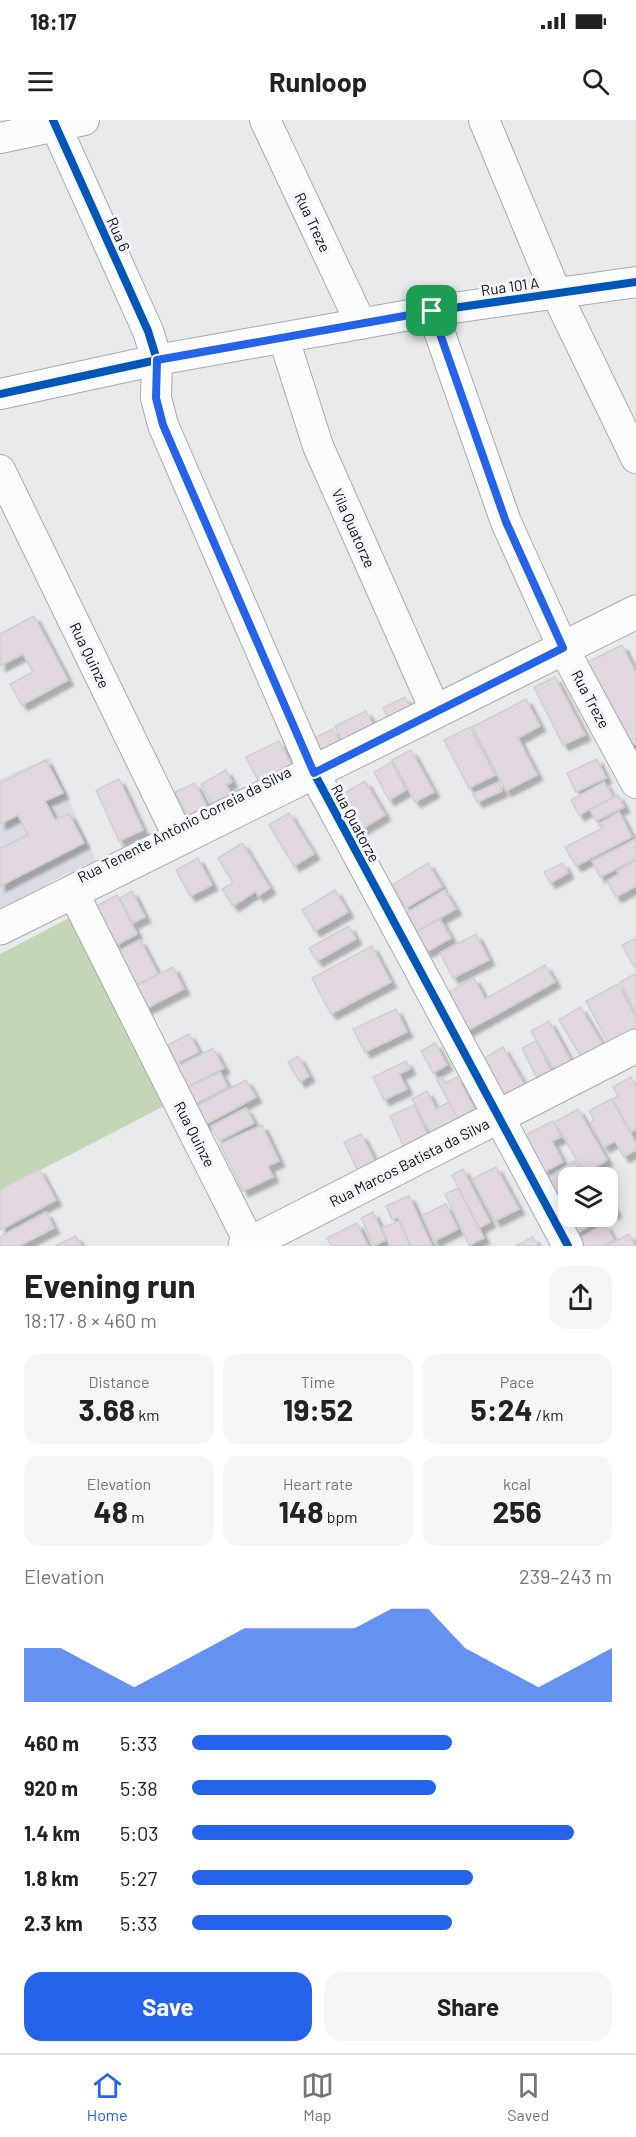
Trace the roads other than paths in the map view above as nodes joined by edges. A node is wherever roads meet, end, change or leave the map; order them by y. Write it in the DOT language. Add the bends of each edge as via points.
graph roads {
  1 [pos="266,120"];
  2 [pos="484,120"];
  3 [pos="64,122"];
  4 [pos="0,138"];
  5 [pos="636,282"];
  6 [pos="556,293"];
  7 [pos="432,311"];
  8 [pos="361,324"];
  9 [pos="284,339"];
  10 [pos="157,360"];
  11 [pos="0,394"];
  12 [pos="636,458"];
  13 [pos="0,470"];
  14 [pos="636,612"];
  15 [pos="563,648"];
  16 [pos="436,712"];
  17 [pos="314,773"];
  18 [pos="636,783"];
  19 [pos="180,840"];
  20 [pos="74,894"];
  21 [pos="0,928"];
  22 [pos="636,1046"];
  23 [pos="498,1116"];
  24 [pos="249,1245"];
  25 [pos="568,1246"];
  1 -- 8 [label="street, Rua Treze"];
  2 -- 6 [label="street"];
  3 -- 4 [label="street"];
  3 -- 10 [label="street, Rua 6"];
  5 -- 6 [label="street, Rua 101 A"];
  6 -- 7 [label="street, Rua 101 A"];
  6 -- 12 [label="street"];
  7 -- 8 [label="street, Rua 101 A"];
  7 -- 15 [label="street, Rua Treze" via="506,522"];
  8 -- 9 [label="street, Rua 101 A"];
  9 -- 10 [label="street, Rua 101 A"];
  9 -- 16 [label="street, Vila Quatorze" via="318,446"];
  10 -- 11 [label="street, Rua 101 A"];
  10 -- 17 [label="street, Rua Quatorze" via="156,398 163,425"];
  13 -- 19 [label="street, Rua Quinze"];
  14 -- 15 [label="main road, Rua Tenente Antônio Correia da Silva"];
  15 -- 16 [label="main road, Rua Tenente Antônio Correia da Silva"];
  15 -- 18 [label="street, Rua Treze"];
  16 -- 17 [label="main road, Rua Tenente Antônio Correia da Silva"];
  17 -- 19 [label="main road, Rua Tenente Antônio Correia da Silva"];
  17 -- 23 [label="street, Rua Quatorze"];
  19 -- 20 [label="main road, Rua Tenente Antônio Correia da Silva"];
  20 -- 21 [label="main road, Rua Tenente Antônio Correia da Silva"];
  20 -- 24 [label="street, Rua Quinze"];
  22 -- 23 [label="main road, Rua Marcos Batista da Silva"];
  23 -- 24 [label="main road, Rua Marcos Batista da Silva"];
  23 -- 25 [label="street, Rua Quatorze"];
}
